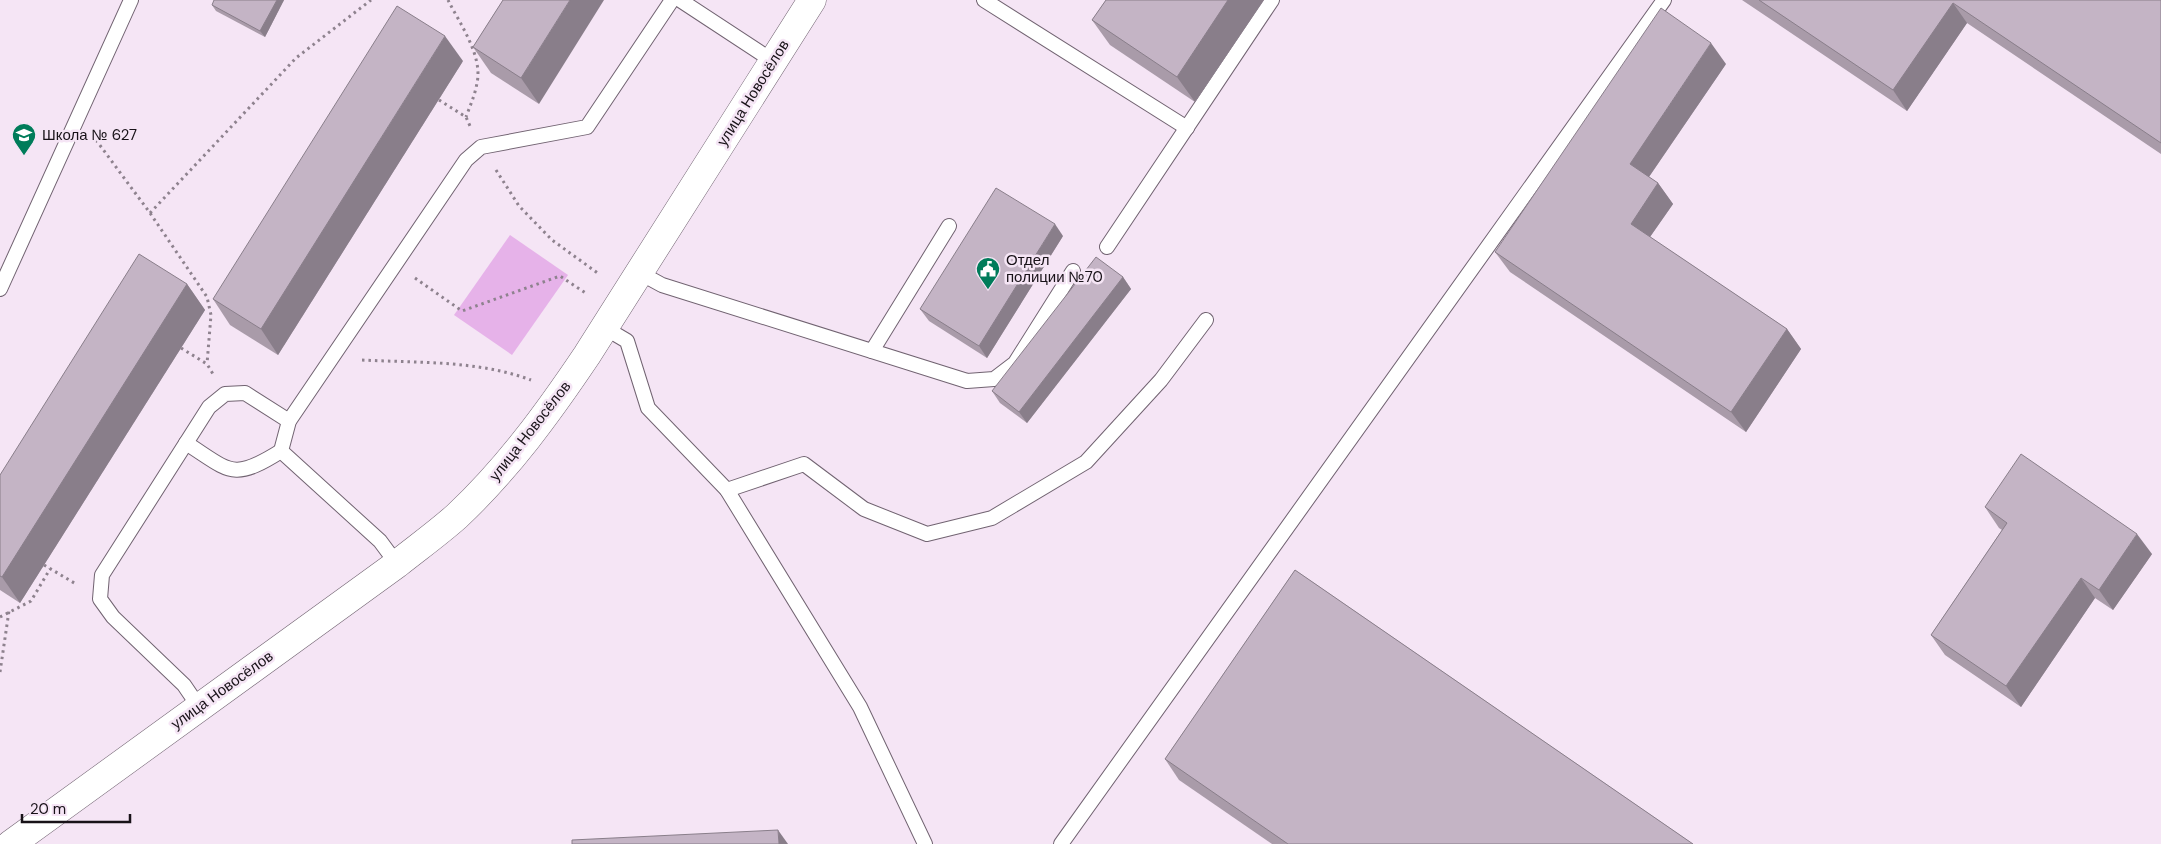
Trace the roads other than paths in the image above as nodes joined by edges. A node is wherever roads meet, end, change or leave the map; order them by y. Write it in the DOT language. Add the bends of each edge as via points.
graph roads {
  1 [pos="131,0"];
  2 [pos="672,0"];
  3 [pos="680,0"];
  4 [pos="812,0"];
  5 [pos="984,0"];
  6 [pos="1272,0"];
  7 [pos="1664,0"];
  8 [pos="773,61"];
  9 [pos="1187,128"];
  10 [pos="949,226"];
  11 [pos="1107,247"];
  12 [pos="1073,271"];
  13 [pos="640,273"];
  14 [pos="0,289"];
  15 [pos="1206,320"];
  16 [pos="605,328"];
  17 [pos="872,351"];
  18 [pos="290,421"];
  19 [pos="186,443"];
  20 [pos="281,451"];
  21 [pos="726,490"];
  22 [pos="397,564"];
  23 [pos="199,707"];
  24 [pos="12,844"];
  25 [pos="924,844"];
  26 [pos="1062,844"];
  1 -- 14 [label="lane"];
  2 -- 18 [label="lane" via="587,127 481,147 466,160"];
  3 -- 8 [label="lane"];
  4 -- 8 [label="street, улица Новосёлов"];
  5 -- 9 [label="lane"];
  6 -- 9 [label="lane"];
  7 -- 26 [label="lane"];
  8 -- 13 [label="street, улица Новосёлов"];
  9 -- 11 [label="lane"];
  10 -- 17 [label="lane"];
  12 -- 17 [label="lane" via="1016,362 994,379 967,381"];
  13 -- 16 [label="street, улица Новосёлов"];
  13 -- 17 [label="lane" via="662,285"];
  15 -- 21 [label="lane" via="1161,380 1086,462 992,518 928,534 864,509 804,464"];
  16 -- 21 [label="lane" via="627,341 648,408"];
  16 -- 22 [label="street, улица Новосёлов" via="552,407 504,468 456,517"];
  18 -- 19 [label="lane" via="245,393 225,394 209,407"];
  18 -- 20 [label="lane"];
  19 -- 20 [label="lane" via="227,469 245,471"];
  19 -- 23 [label="lane" via="102,575 100,599 113,618 184,685"];
  20 -- 22 [label="lane" via="380,541"];
  21 -- 25 [label="lane" via="860,707"];
  22 -- 23 [label="street, улица Новосёлов"];
  23 -- 24 [label="street, улица Новосёлов"];
}
